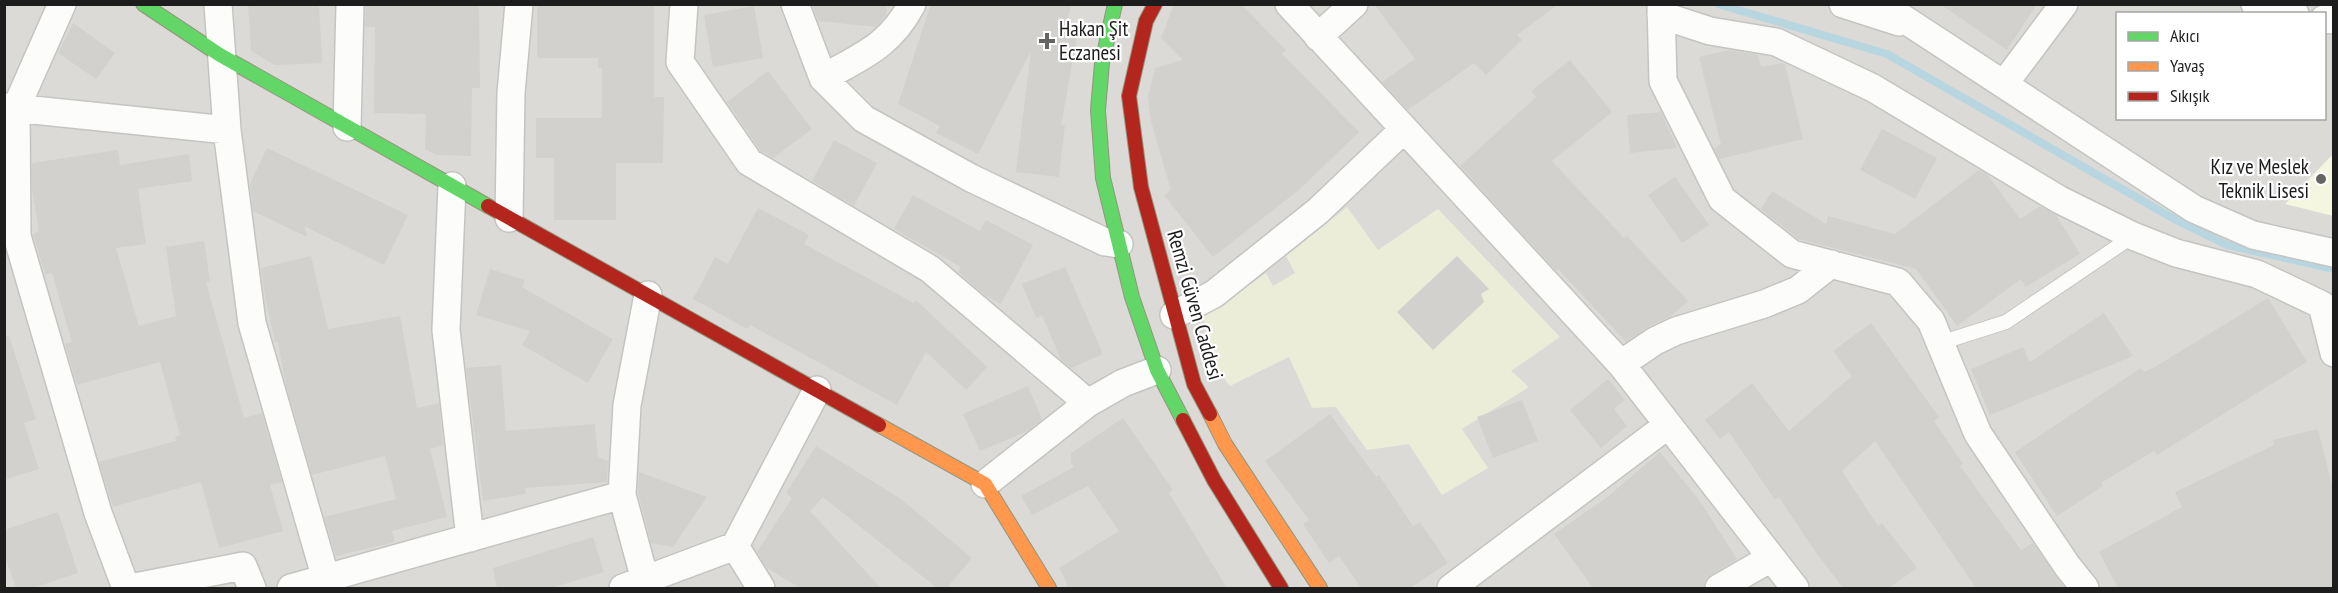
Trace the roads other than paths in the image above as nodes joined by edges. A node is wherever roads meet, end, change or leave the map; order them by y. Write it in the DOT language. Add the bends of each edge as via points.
graph roads {
  1 [pos="62,4"];
  2 [pos="143,4"];
  3 [pos="218,4"];
  4 [pos="350,4"];
  5 [pos="519,4"];
  6 [pos="684,4"];
  7 [pos="795,4"];
  8 [pos="912,4"];
  9 [pos="1115,4"];
  10 [pos="1155,4"];
  11 [pos="1289,4"];
  12 [pos="1354,4"];
  13 [pos="1843,4"];
  14 [pos="1881,4"];
  15 [pos="2064,4"];
  16 [pos="2255,4"];
  17 [pos="1661,10"];
  18 [pos="2287,12"];
  19 [pos="1917,28"];
  20 [pos="1318,38"];
  21 [pos="220,55"];
  22 [pos="823,78"];
  23 [pos="2004,84"];
  24 [pos="10,107"];
  25 [pos="347,127"];
  26 [pos="227,130"];
  27 [pos="1403,130"];
  28 [pos="452,186"];
  29 [pos="509,218"];
  30 [pos="2133,236"];
  31 [pos="1119,244"];
  32 [pos="2334,253"];
  33 [pos="1832,264"];
  34 [pos="648,296"];
  35 [pos="1174,315"];
  36 [pos="1941,343"];
  37 [pos="2334,353"];
  38 [pos="1621,364"];
  39 [pos="1157,370"];
  40 [pos="817,390"];
  41 [pos="1088,403"];
  42 [pos="1668,425"];
  43 [pos="985,484"];
  44 [pos="622,495"];
  45 [pos="470,538"];
  46 [pos="735,546"];
  47 [pos="1771,558"];
  48 [pos="326,579"];
  49 [pos="634,584"];
  50 [pos="128,588"];
  51 [pos="252,588"];
  52 [pos="291,588"];
  53 [pos="761,588"];
  54 [pos="1049,588"];
  55 [pos="1281,588"];
  56 [pos="1320,588"];
  57 [pos="1450,588"];
  58 [pos="1719,588"];
  59 [pos="1795,588"];
  60 [pos="2085,588"];
  1 -- 24 [label="street"];
  2 -- 21 [label="main road"];
  3 -- 21 [label="street"];
  4 -- 25 [label="street"];
  5 -- 29 [label="street" via="511,93"];
  6 -- 41 [label="street" via="680,62 749,162 930,269"];
  7 -- 22 [label="street"];
  8 -- 22 [label="street" via="902,24 882,44"];
  9 -- 31 [label="main road" via="1102,63 1098,110 1103,178"];
  10 -- 35 [label="main road, Remzi Güven Caddesi" via="1146,21 1129,96 1141,187"];
  11 -- 20 [label="street"];
  12 -- 20 [label="street"];
  13 -- 19 [label="street"];
  14 -- 19 [label="street"];
  15 -- 23 [label="street"];
  16 -- 18 [label="street"];
  17 -- 30 [label="street" via="1710,32 1776,42 1873,88 2060,200"];
  17 -- 33 [label="street" via="1663,81 1722,199 1791,254"];
  19 -- 23 [label="street"];
  20 -- 27 [label="street"];
  21 -- 25 [label="main road"];
  21 -- 26 [label="street"];
  22 -- 31 [label="street" via="864,119 971,178 1105,242"];
  23 -- 32 [label="street" via="2194,209 2253,235"];
  24 -- 26 [label="street"];
  24 -- 50 [label="street" via="17,236 98,513"];
  25 -- 28 [label="main road"];
  26 -- 48 [label="street" via="252,323"];
  27 -- 35 [label="street" via="1318,211 1214,294"];
  27 -- 38 [label="street"];
  28 -- 29 [label="main road"];
  28 -- 45 [label="street" via="446,330"];
  29 -- 34 [label="main road"];
  30 -- 36 [label="lane" via="2006,322"];
  30 -- 37 [label="street" via="2176,253 2257,274 2322,305"];
  31 -- 39 [label="main road"];
  33 -- 36 [label="street" via="1898,282 1931,321"];
  33 -- 38 [label="street" via="1798,290 1676,331"];
  34 -- 40 [label="main road"];
  34 -- 44 [label="street" via="627,405"];
  35 -- 56 [label="main road, Remzi Güven Caddesi" via="1194,384 1225,444"];
  36 -- 60 [label="street" via="1978,434"];
  38 -- 42 [label="street"];
  39 -- 41 [label="street"];
  39 -- 55 [label="main road" via="1214,480"];
  40 -- 43 [label="main road"];
  40 -- 46 [label="street"];
  41 -- 43 [label="street"];
  42 -- 47 [label="street"];
  42 -- 57 [label="street"];
  43 -- 54 [label="main road"];
  44 -- 45 [label="street"];
  44 -- 49 [label="street"];
  45 -- 48 [label="street"];
  46 -- 49 [label="street"];
  46 -- 53 [label="street"];
  47 -- 58 [label="street"];
  47 -- 59 [label="street"];
  48 -- 52 [label="street"];
  50 -- 51 [label="street" via="243,566"];
}
